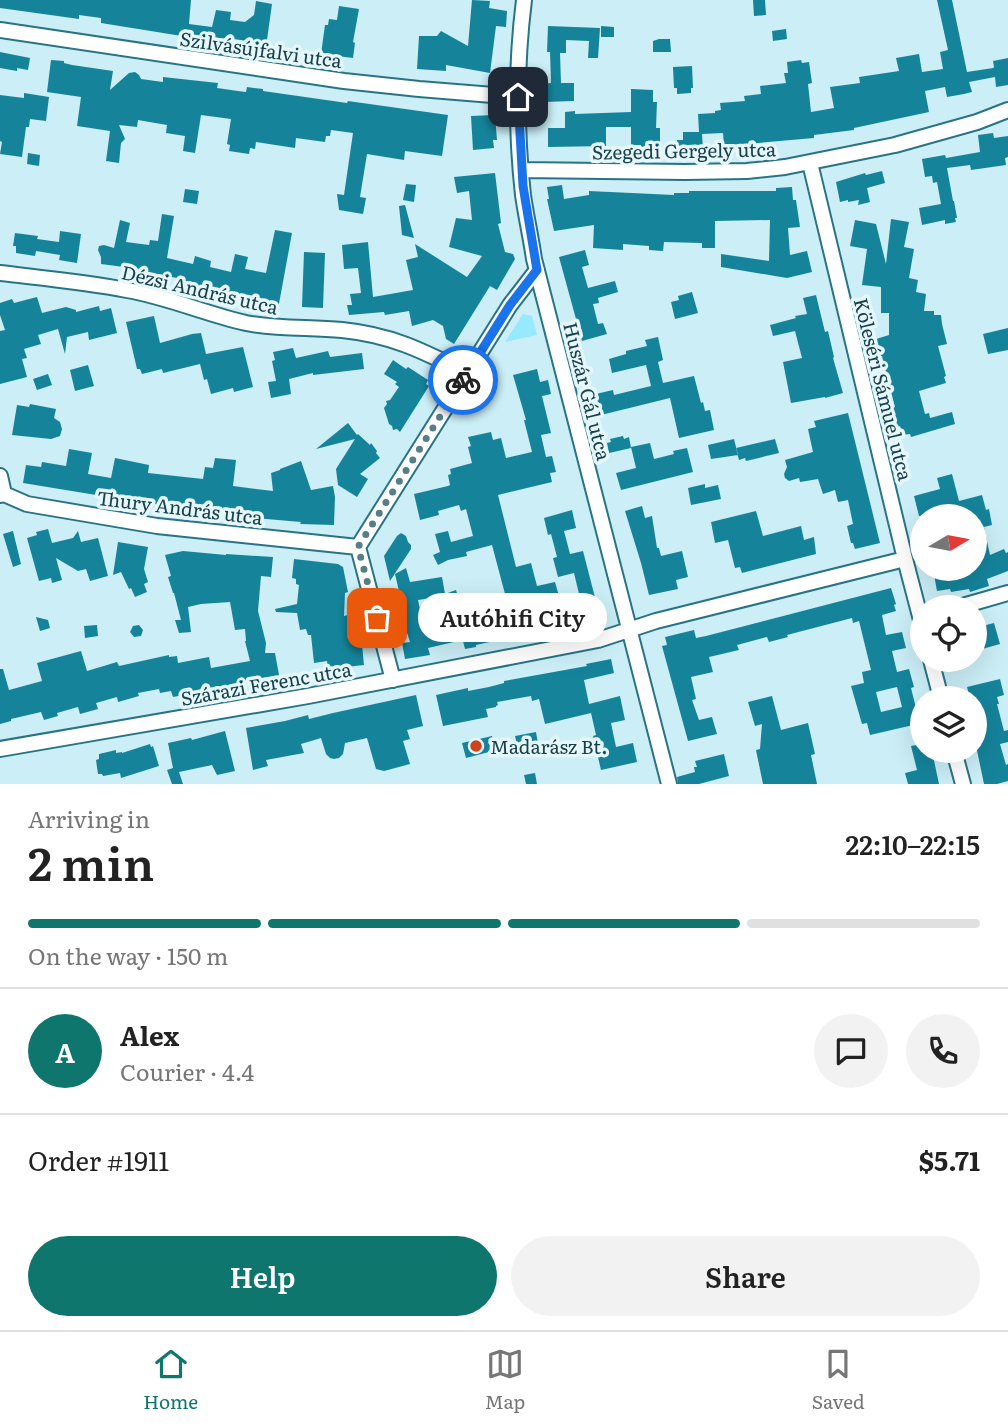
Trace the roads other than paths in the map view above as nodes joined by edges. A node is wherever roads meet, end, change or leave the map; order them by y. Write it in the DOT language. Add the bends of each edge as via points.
graph roads {
  1 [pos="524,0"];
  2 [pos="0,30"];
  3 [pos="518,97"];
  4 [pos="1008,110"];
  5 [pos="810,163"];
  6 [pos="521,170"];
  7 [pos="537,270"];
  8 [pos="0,272"];
  9 [pos="467,373"];
  10 [pos="0,476"];
  11 [pos="2,495"];
  12 [pos="358,547"];
  13 [pos="905,559"];
  14 [pos="1008,593"];
  15 [pos="915,595"];
  16 [pos="987,599"];
  17 [pos="630,630"];
  18 [pos="393,680"];
  19 [pos="0,750"];
  20 [pos="957,763"];
  21 [pos="669,784"];
  22 [pos="963,784"];
  1 -- 3 [label="street, Huszár Gál utca"];
  2 -- 3 [label="street, Szilvásújfalvi utca" via="344,81"];
  3 -- 6 [label="street, Huszár Gál utca"];
  4 -- 5 [label="street, Szegedi Gergely utca" via="895,145"];
  5 -- 6 [label="street, Szegedi Gergely utca" via="738,171"];
  5 -- 13 [label="street, Köleséri Sámuel utca"];
  6 -- 7 [label="street, Huszár Gál utca"];
  7 -- 9 [label="street"];
  7 -- 17 [label="street, Huszár Gál utca"];
  8 -- 9 [label="street, Dézsi András utca" via="127,290 247,323 387,338"];
  9 -- 12 [label="street"];
  10 -- 11 [label="street"];
  11 -- 12 [label="street, Thury András utca" via="27,504 140,524"];
  12 -- 18 [label="street"];
  13 -- 15 [label="street, Köleséri Sámuel utca"];
  13 -- 17 [label="street, Szárazi Ferenc utca"];
  14 -- 16 [label="street"];
  17 -- 18 [label="street, Szárazi Ferenc utca"];
  17 -- 21 [label="street, Huszár Gál utca"];
  18 -- 19 [label="street, Szárazi Ferenc utca"];
  20 -- 22 [label="street"];
}
